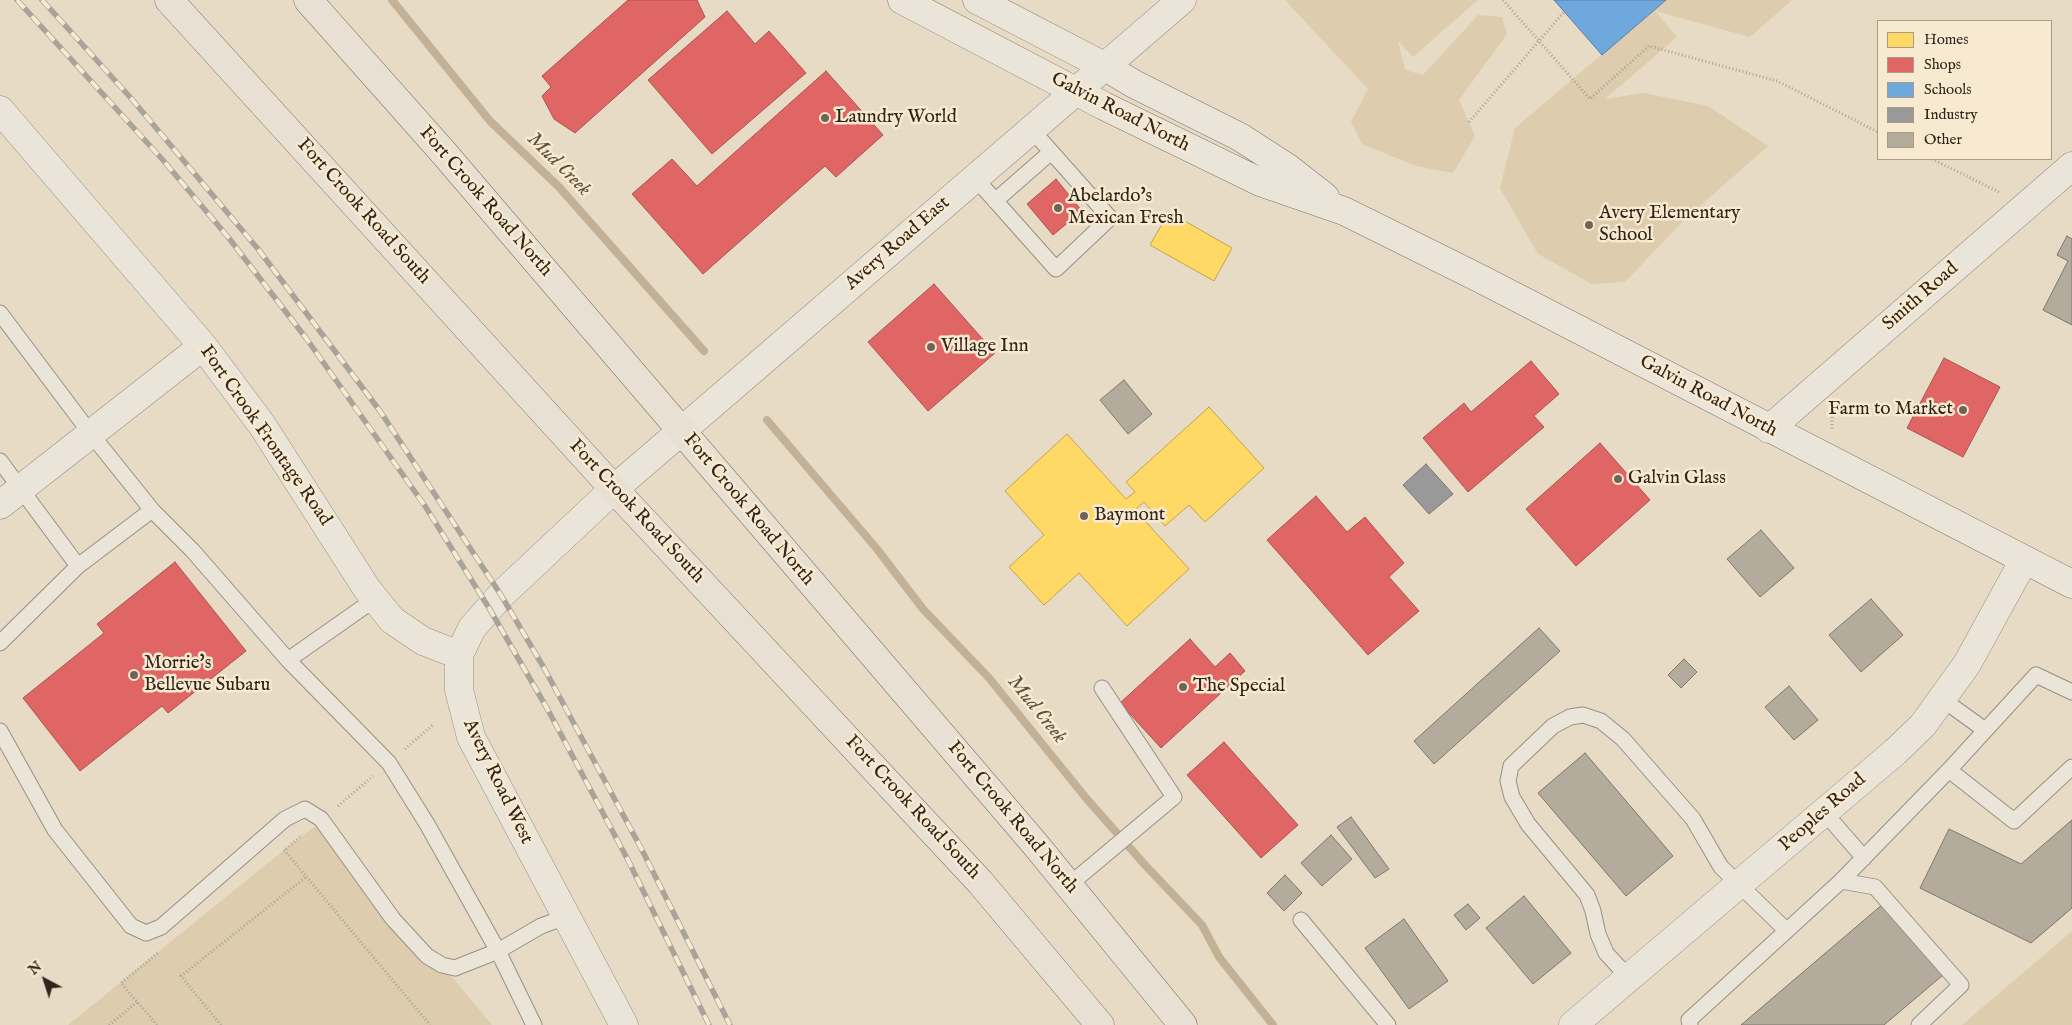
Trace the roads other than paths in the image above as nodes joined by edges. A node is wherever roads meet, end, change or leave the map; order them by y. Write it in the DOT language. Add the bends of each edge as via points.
graph roads {
  1 [pos="169,0"];
  2 [pos="308,0"];
  3 [pos="902,0"];
  4 [pos="977,0"];
  5 [pos="1182,0"];
  6 [pos="1104,66"];
  7 [pos="1075,91"];
  8 [pos="0,110"];
  9 [pos="1031,129"];
  10 [pos="1051,152"];
  11 [pos="2072,166"];
  12 [pos="975,178"];
  13 [pos="995,201"];
  14 [pos="1344,211"];
  15 [pos="0,313"];
  16 [pos="203,346"];
  17 [pos="1769,429"];
  18 [pos="681,431"];
  19 [pos="91,434"];
  20 [pos="0,461"];
  21 [pos="614,489"];
  22 [pos="10,497"];
  23 [pos="152,510"];
  24 [pos="2024,560"];
  25 [pos="78,566"];
  26 [pos="2072,584"];
  27 [pos="375,600"];
  28 [pos="0,643"];
  29 [pos="459,655"];
  30 [pos="288,660"];
  31 [pos="1102,688"];
  32 [pos="2072,692"];
  33 [pos="1942,699"];
  34 [pos="1985,730"];
  35 [pos="0,731"];
  36 [pos="2072,767"];
  37 [pos="1949,770"];
  38 [pos="1824,812"];
  39 [pos="1864,858"];
  40 [pos="1840,881"];
  41 [pos="1741,884"];
  42 [pos="1070,885"];
  43 [pos="566,917"];
  44 [pos="1301,920"];
  45 [pos="1786,930"];
  46 [pos="498,951"];
  47 [pos="1629,978"];
  48 [pos="534,1025"];
  49 [pos="624,1025"];
  50 [pos="1100,1025"];
  51 [pos="1183,1025"];
  52 [pos="1388,1025"];
  53 [pos="1573,1025"];
  54 [pos="1690,1025"];
  55 [pos="1919,1025"];
  1 -- 21 [label="main road, Fort Crook Road South"];
  2 -- 18 [label="main road, Fort Crook Road North" via="443,152"];
  3 -- 7 [label="street, Galvin Road North"];
  4 -- 6 [label="street, Galvin Road North"];
  5 -- 6 [label="street, Avery Road East"];
  6 -- 7 [label="street, Avery Road East"];
  6 -- 14 [label="street, Galvin Road North" via="1240,138 1288,168"];
  7 -- 9 [label="street, Avery Road East"];
  7 -- 14 [label="street, Galvin Road North" via="1260,182"];
  8 -- 16 [label="street, Fort Crook Frontage Road"];
  9 -- 10 [label="lane"];
  9 -- 12 [label="street, Avery Road East"];
  10 -- 13 [label="lane"];
  10 -- 13 [label="lane" via="1110,218 1056,269"];
  11 -- 17 [label="street, Smith Road"];
  12 -- 13 [label="lane"];
  12 -- 18 [label="street, Avery Road East"];
  14 -- 17 [label="street, Galvin Road North"];
  15 -- 19 [label="lane"];
  16 -- 19 [label="street"];
  16 -- 27 [label="street, Fort Crook Frontage Road" via="262,425"];
  17 -- 24 [label="street, Galvin Road North"];
  18 -- 21 [label="street, Avery Road East"];
  18 -- 42 [label="main road, Fort Crook Road North"];
  19 -- 22 [label="street"];
  19 -- 23 [label="lane"];
  20 -- 22 [label="lane"];
  21 -- 29 [label="street, Avery Road West" via="501,595 472,628"];
  21 -- 50 [label="main road, Fort Crook Road South" via="980,882"];
  22 -- 25 [label="lane"];
  23 -- 25 [label="lane"];
  23 -- 30 [label="lane" via="192,550"];
  24 -- 26 [label="street, Galvin Road North"];
  24 -- 33 [label="street, Peoples Road" via="1967,664"];
  25 -- 28 [label="lane"];
  27 -- 29 [label="street, Fort Crook Frontage Road" via="392,620 423,641"];
  27 -- 30 [label="lane"];
  29 -- 43 [label="street, Avery Road West" via="459,690 471,737"];
  30 -- 46 [label="lane" via="389,763"];
  31 -- 42 [label="lane" via="1174,797"];
  32 -- 34 [label="lane" via="2036,674"];
  33 -- 34 [label="lane"];
  33 -- 38 [label="street, Peoples Road" via="1923,725"];
  34 -- 37 [label="lane"];
  35 -- 46 [label="lane" via="54,830 131,926 146,933 161,927 285,819 306,809 321,819 392,919 427,956 455,968"];
  36 -- 37 [label="lane" via="2014,821"];
  37 -- 39 [label="lane"];
  38 -- 39 [label="lane"];
  38 -- 41 [label="street, Peoples Road"];
  39 -- 40 [label="lane"];
  40 -- 45 [label="lane"];
  40 -- 55 [label="lane" via="1875,887 1961,986"];
  41 -- 45 [label="lane"];
  41 -- 47 [label="street, Peoples Road"];
  41 -- 47 [label="lane" via="1721,867 1693,819 1623,739 1602,721 1584,715 1570,717 1553,726 1511,766 1508,781 1512,797 1528,824 1587,895 1606,953"];
  42 -- 51 [label="main road, Fort Crook Road North"];
  43 -- 46 [label="lane" via="541,926"];
  43 -- 49 [label="street, Avery Road West"];
  44 -- 52 [label="lane"];
  45 -- 54 [label="lane" via="1689,1020"];
  46 -- 48 [label="lane"];
  47 -- 53 [label="street, Peoples Road"];
}
